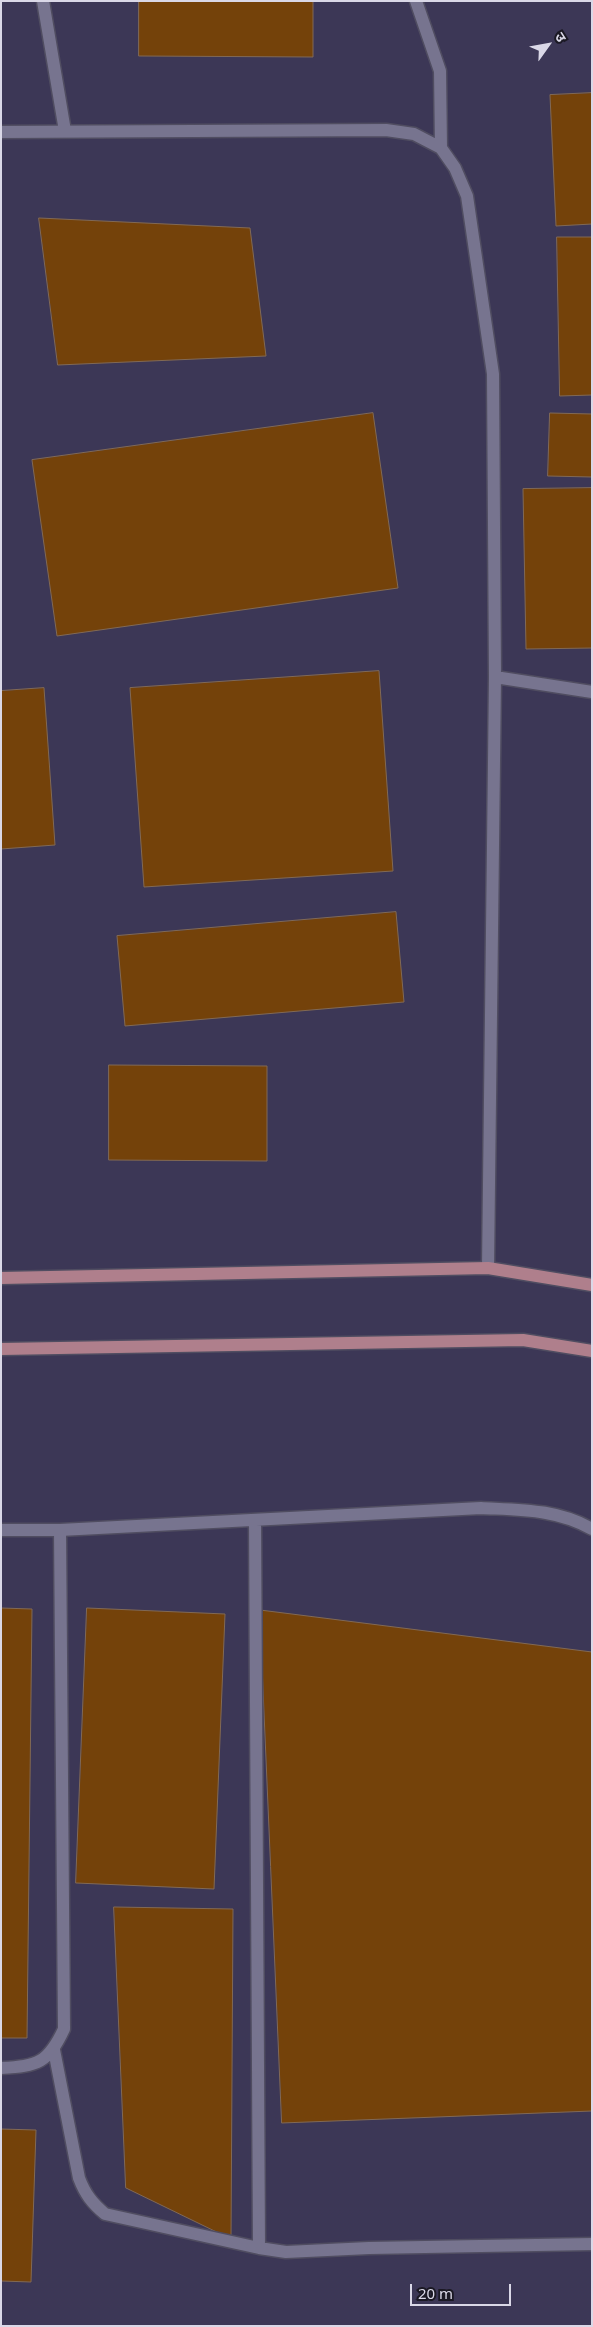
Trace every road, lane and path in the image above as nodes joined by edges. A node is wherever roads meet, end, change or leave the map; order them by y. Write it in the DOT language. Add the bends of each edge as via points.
graph roads {
  1 [pos="43,1"];
  2 [pos="416,1"];
  3 [pos="1,132"];
  4 [pos="66,132"];
  5 [pos="441,148"];
  6 [pos="495,677"];
  7 [pos="592,692"];
  8 [pos="488,1268"];
  9 [pos="1,1278"];
  10 [pos="592,1285"];
  11 [pos="1,1349"];
  12 [pos="592,1351"];
  13 [pos="255,1520"];
  14 [pos="1,1530"];
  15 [pos="60,1530"];
  16 [pos="592,1530"];
  17 [pos="54,2050"];
  18 [pos="1,2068"];
  19 [pos="592,2244"];
  20 [pos="259,2248"];
  1 -- 4 [label="street"];
  2 -- 5 [label="street" via="440,71"];
  3 -- 4 [label="street"];
  4 -- 5 [label="street" via="386,130 414,134"];
  5 -- 6 [label="street" via="455,168 467,196 493,374"];
  6 -- 7 [label="street"];
  6 -- 8 [label="street"];
  8 -- 9 [label="main road"];
  8 -- 10 [label="main road"];
  11 -- 12 [label="main road" via="523,1340"];
  13 -- 15 [label="street"];
  13 -- 16 [label="street" via="490,1509 554,1514 573,1518"];
  13 -- 20 [label="street"];
  14 -- 15 [label="street"];
  15 -- 17 [label="street" via="64,2029"];
  17 -- 18 [label="street" via="31,2066"];
  17 -- 20 [label="street" via="79,2178 93,2204 105,2214 118,2218"];
  19 -- 20 [label="street" via="286,2252"];
}
